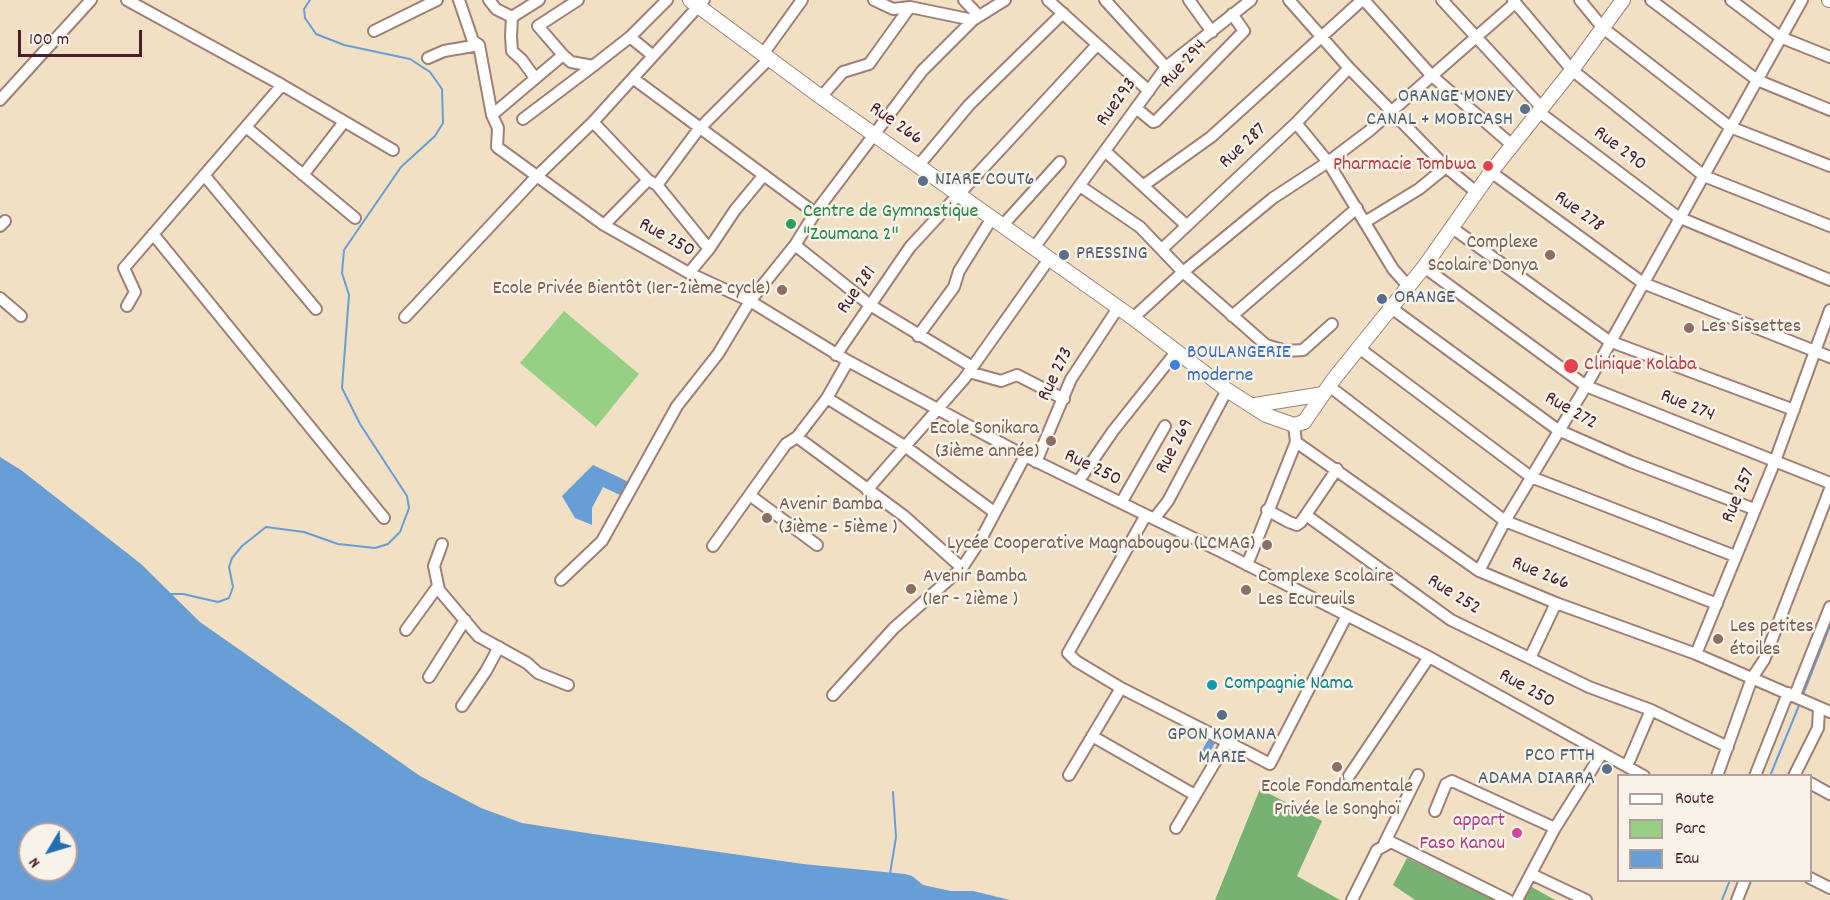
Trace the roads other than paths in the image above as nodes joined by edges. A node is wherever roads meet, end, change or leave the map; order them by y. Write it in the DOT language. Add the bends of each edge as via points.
graph roads {
  1 [pos="91,0"];
  2 [pos="127,0"];
  3 [pos="437,0"];
  4 [pos="459,0"];
  5 [pos="489,0"];
  6 [pos="539,0"];
  7 [pos="578,0"];
  8 [pos="667,0"];
  9 [pos="802,0"];
  10 [pos="874,0"];
  11 [pos="964,0"];
  12 [pos="1005,0"];
  13 [pos="1048,0"];
  14 [pos="1105,0"];
  15 [pos="1189,0"];
  16 [pos="1251,0"];
  17 [pos="1289,0"];
  18 [pos="1363,0"];
  19 [pos="1442,0"];
  20 [pos="1580,0"];
  21 [pos="1623,0"];
  22 [pos="1651,0"];
  23 [pos="1731,0"];
  24 [pos="1802,0"];
  25 [pos="1514,1"];
  26 [pos="698,2"];
  27 [pos="910,7"];
  28 [pos="1063,13"];
  29 [pos="1232,14"];
  30 [pos="512,17"];
  31 [pos="976,18"];
  32 [pos="1603,28"];
  33 [pos="374,31"];
  34 [pos="1212,32"];
  35 [pos="630,37"];
  36 [pos="1321,37"];
  37 [pos="1475,37"];
  38 [pos="1779,37"];
  39 [pos="479,45"];
  40 [pos="1097,45"];
  41 [pos="563,55"];
  42 [pos="652,55"];
  43 [pos="766,56"];
  44 [pos="1830,57"];
  45 [pos="428,58"];
  46 [pos="593,66"];
  47 [pos="1166,67"];
  48 [pos="1349,68"];
  49 [pos="1572,70"];
  50 [pos="1431,75"];
  51 [pos="535,78"];
  52 [pos="634,79"];
  53 [pos="1757,80"];
  54 [pos="282,85"];
  55 [pos="1149,92"];
  56 [pos="821,98"];
  57 [pos="0,100"];
  58 [pos="1136,108"];
  59 [pos="1540,110"];
  60 [pos="1830,110"];
  61 [pos="1392,112"];
  62 [pos="492,115"];
  63 [pos="523,119"];
  64 [pos="344,122"];
  65 [pos="593,122"];
  66 [pos="1296,123"];
  67 [pos="246,127"];
  68 [pos="1730,127"];
  69 [pos="700,128"];
  70 [pos="875,135"];
  71 [pos="1512,145"];
  72 [pos="393,150"];
  73 [pos="1105,151"];
  74 [pos="1060,162"];
  75 [pos="1328,162"];
  76 [pos="919,165"];
  77 [pos="1830,166"];
  78 [pos="1446,167"];
  79 [pos="1491,172"];
  80 [pos="303,175"];
  81 [pos="764,175"];
  82 [pos="204,176"];
  83 [pos="1704,176"];
  84 [pos="536,177"];
  85 [pos="652,183"];
  86 [pos="1144,185"];
  87 [pos="1080,186"];
  88 [pos="1476,192"];
  89 [pos="960,196"];
  90 [pos="1357,208"];
  91 [pos="815,213"];
  92 [pos="1678,217"];
  93 [pos="355,218"];
  94 [pos="997,222"];
  95 [pos="1365,222"];
  96 [pos="604,225"];
  97 [pos="1186,225"];
  98 [pos="1830,226"];
  99 [pos="1451,227"];
  100 [pos="153,234"];
  101 [pos="795,245"];
  102 [pos="1034,248"];
  103 [pos="709,249"];
  104 [pos="1162,249"];
  105 [pos="1049,259"];
  106 [pos="1424,267"];
  107 [pos="1183,272"];
  108 [pos="688,273"];
  109 [pos="1830,280"];
  110 [pos="1643,283"];
  111 [pos="1408,286"];
  112 [pos="0,298"];
  113 [pos="750,301"];
  114 [pos="870,305"];
  115 [pos="127,306"];
  116 [pos="1390,307"];
  117 [pos="1118,308"];
  118 [pos="316,309"];
  119 [pos="1830,310"];
  120 [pos="21,316"];
  121 [pos="1232,316"];
  122 [pos="405,317"];
  123 [pos="1133,318"];
  124 [pos="1332,324"];
  125 [pos="918,336"];
  126 [pos="1609,341"];
  127 [pos="1359,348"];
  128 [pos="1816,351"];
  129 [pos="1176,352"];
  130 [pos="836,355"];
  131 [pos="1830,357"];
  132 [pos="848,362"];
  133 [pos="970,369"];
  134 [pos="1586,386"];
  135 [pos="1227,390"];
  136 [pos="1326,390"];
  137 [pos="827,398"];
  138 [pos="1064,399"];
  139 [pos="1249,404"];
  140 [pos="938,410"];
  141 [pos="1794,410"];
  142 [pos="1294,425"];
  143 [pos="1165,426"];
  144 [pos="1558,430"];
  145 [pos="797,437"];
  146 [pos="1296,442"];
  147 [pos="906,447"];
  148 [pos="1025,456"];
  149 [pos="1775,460"];
  150 [pos="1036,462"];
  151 [pos="1336,469"];
  152 [pos="1531,477"];
  153 [pos="1078,482"];
  154 [pos="1830,483"];
  155 [pos="1830,489"];
  156 [pos="867,490"];
  157 [pos="751,496"];
  158 [pos="1121,503"];
  159 [pos="1754,509"];
  160 [pos="1267,510"];
  161 [pos="994,512"];
  162 [pos="1306,515"];
  163 [pos="1150,517"];
  164 [pos="384,518"];
  165 [pos="1505,521"];
  166 [pos="442,544"];
  167 [pos="817,545"];
  168 [pos="713,546"];
  169 [pos="1735,556"];
  170 [pos="1247,565"];
  171 [pos="962,568"];
  172 [pos="1479,571"];
  173 [pos="561,580"];
  174 [pos="438,586"];
  175 [pos="1556,603"];
  176 [pos="1717,604"];
  177 [pos="1830,607"];
  178 [pos="1346,617"];
  179 [pos="465,620"];
  180 [pos="406,630"];
  181 [pos="499,647"];
  182 [pos="1696,654"];
  183 [pos="1429,657"];
  184 [pos="1530,658"];
  185 [pos="429,677"];
  186 [pos="1752,678"];
  187 [pos="568,684"];
  188 [pos="1121,688"];
  189 [pos="1792,694"];
  190 [pos="833,695"];
  191 [pos="462,706"];
  192 [pos="1651,710"];
  193 [pos="1825,710"];
  194 [pos="1092,736"];
  195 [pos="1227,742"];
  196 [pos="1728,747"];
  197 [pos="1602,753"];
  198 [pos="1627,766"];
  199 [pos="1641,774"];
  200 [pos="1718,774"];
  201 [pos="1756,774"];
  202 [pos="1795,774"];
  203 [pos="1069,775"];
  204 [pos="1418,775"];
  205 [pos="1349,776"];
  206 [pos="1812,784"];
  207 [pos="1830,794"];
  208 [pos="1196,795"];
  209 [pos="1435,811"];
  210 [pos="1176,828"];
  211 [pos="1554,828"];
  212 [pos="1384,844"];
  213 [pos="1531,874"];
  214 [pos="1812,879"];
  215 [pos="1744,882"];
  216 [pos="1830,888"];
  217 [pos="1830,892"];
  218 [pos="1352,900"];
  219 [pos="1508,900"];
  220 [pos="1517,900"];
  221 [pos="1586,900"];
  222 [pos="1737,900"];
  223 [pos="1825,900"];
  1 -- 57 [label="street"];
  2 -- 54 [label="street"];
  3 -- 33 [label="street"];
  4 -- 39 [label="street, Rue 250" via="473,41"];
  5 -- 30 [label="street" via="496,9"];
  6 -- 30 [label="street"];
  7 -- 41 [label="street" via="538,26"];
  8 -- 35 [label="street"];
  9 -- 43 [label="street"];
  10 -- 27 [label="street" via="893,9"];
  11 -- 31 [label="street"];
  12 -- 31 [label="street"];
  13 -- 28 [label="street"];
  14 -- 47 [label="street"];
  15 -- 34 [label="street"];
  16 -- 29 [label="street, Rue293"];
  17 -- 36 [label="street"];
  18 -- 36 [label="street"];
  18 -- 50 [label="street"];
  19 -- 37 [label="street, Rue 290"];
  20 -- 32 [label="street"];
  21 -- 32 [label="main road"];
  22 -- 53 [label="street"];
  23 -- 38 [label="street"];
  24 -- 38 [label="street"];
  25 -- 37 [label="street"];
  25 -- 49 [label="street"];
  26 -- 42 [label="street"];
  26 -- 43 [label="main road, Rue 266"];
  27 -- 31 [label="street"];
  27 -- 56 [label="street" via="869,64 843,72"];
  28 -- 40 [label="street"];
  28 -- 76 [label="street" via="969,105"];
  29 -- 34 [label="street, Rue293"];
  29 -- 58 [label="street, Rue 294" via="1244,31 1156,121"];
  30 -- 51 [label="street" via="512,51"];
  31 -- 70 [label="street" via="922,71"];
  32 -- 49 [label="main road"];
  32 -- 68 [label="street"];
  34 -- 47 [label="street, Rue293"];
  35 -- 42 [label="street"];
  35 -- 46 [label="street"];
  36 -- 48 [label="street"];
  36 -- 86 [label="street" via="1211,137"];
  37 -- 50 [label="street"];
  37 -- 59 [label="street, Rue 290"];
  38 -- 44 [label="street"];
  38 -- 53 [label="street"];
  39 -- 45 [label="street"];
  39 -- 62 [label="street, Rue 250"];
  40 -- 55 [label="street"];
  40 -- 89 [label="street, Rue 281"];
  41 -- 46 [label="street" via="571,62"];
  41 -- 51 [label="street"];
  42 -- 52 [label="street"];
  43 -- 56 [label="main road, Rue 266"];
  43 -- 69 [label="street"];
  46 -- 63 [label="street"];
  47 -- 55 [label="street, Rue293"];
  48 -- 61 [label="street"];
  48 -- 66 [label="street, Rue 287"];
  49 -- 59 [label="main road"];
  49 -- 83 [label="street"];
  50 -- 61 [label="street"];
  50 -- 71 [label="street"];
  51 -- 62 [label="street"];
  52 -- 65 [label="street"];
  52 -- 69 [label="street"];
  53 -- 60 [label="street"];
  53 -- 68 [label="street"];
  54 -- 64 [label="street"];
  54 -- 67 [label="street"];
  55 -- 58 [label="street, Rue293"];
  56 -- 70 [label="main road, Rue 266"];
  58 -- 73 [label="street, Rue293"];
  59 -- 71 [label="main road"];
  59 -- 92 [label="street, Rue 290"];
  61 -- 75 [label="street"];
  61 -- 78 [label="street"];
  62 -- 84 [label="street, Rue 250" via="498,128 497,147"];
  64 -- 72 [label="street"];
  64 -- 80 [label="street"];
  65 -- 84 [label="street"];
  65 -- 85 [label="street"];
  66 -- 75 [label="street"];
  66 -- 97 [label="street, Rue 287"];
  67 -- 80 [label="street"];
  67 -- 82 [label="street"];
  68 -- 77 [label="street"];
  68 -- 83 [label="street"];
  69 -- 81 [label="street"];
  69 -- 85 [label="street"];
  70 -- 76 [label="main road, Rue 266"];
  70 -- 91 [label="street"];
  71 -- 79 [label="main road"];
  73 -- 86 [label="street"];
  73 -- 87 [label="street, Rue293"];
  74 -- 94 [label="street"];
  75 -- 90 [label="street"];
  75 -- 107 [label="street" via="1273,198"];
  76 -- 89 [label="main road, Rue 266"];
  78 -- 88 [label="street"];
  78 -- 95 [label="street" via="1419,189"];
  79 -- 88 [label="main road"];
  79 -- 110 [label="street, Rue 278"];
  80 -- 93 [label="street"];
  81 -- 91 [label="street"];
  81 -- 103 [label="street"];
  82 -- 100 [label="street"];
  82 -- 118 [label="street"];
  83 -- 92 [label="street"];
  83 -- 98 [label="street"];
  84 -- 96 [label="street, Rue 250"];
  84 -- 122 [label="street"];
  85 -- 96 [label="street"];
  85 -- 103 [label="street"];
  86 -- 97 [label="street"];
  87 -- 102 [label="street, Rue293"];
  87 -- 104 [label="street" via="1140,227"];
  88 -- 99 [label="main road"];
  89 -- 94 [label="main road, Rue 266"];
  89 -- 114 [label="street, Rue 281" via="910,247"];
  90 -- 95 [label="street"];
  90 -- 121 [label="street"];
  91 -- 101 [label="street"];
  92 -- 109 [label="street, Rue 290"];
  92 -- 110 [label="street"];
  94 -- 102 [label="main road, Rue 266"];
  94 -- 125 [label="street" via="959,271 954,287"];
  95 -- 111 [label="street"];
  96 -- 108 [label="street, Rue 250"];
  97 -- 104 [label="street, Rue 287"];
  99 -- 106 [label="main road"];
  99 -- 126 [label="street"];
  100 -- 115 [label="street" via="124,268 135,292"];
  100 -- 164 [label="street"];
  101 -- 113 [label="street"];
  101 -- 114 [label="street"];
  102 -- 105 [label="main road, Rue 266"];
  103 -- 108 [label="street"];
  104 -- 107 [label="street"];
  105 -- 117 [label="main road, Rue 266"];
  105 -- 133 [label="street"];
  106 -- 111 [label="main road"];
  106 -- 134 [label="street, Rue 274"];
  107 -- 121 [label="street"];
  107 -- 123 [label="street"];
  108 -- 113 [label="street, Rue 250"];
  110 -- 126 [label="street"];
  110 -- 128 [label="street, Rue 278"];
  111 -- 116 [label="main road"];
  112 -- 120 [label="street"];
  113 -- 130 [label="street, Rue 250"];
  113 -- 173 [label="street" via="718,354 678,406 602,541"];
  114 -- 125 [label="street"];
  114 -- 130 [label="street, Rue 281"];
  116 -- 127 [label="main road"];
  116 -- 144 [label="street, Rue 272"];
  117 -- 123 [label="main road, Rue 266"];
  117 -- 138 [label="street, Rue 273" via="1080,362"];
  119 -- 128 [label="street, Rue 257"];
  121 -- 124 [label="street" via="1266,345 1286,351 1303,350"];
  123 -- 129 [label="main road, Rue 266"];
  125 -- 133 [label="street"];
  126 -- 134 [label="street"];
  126 -- 141 [label="street"];
  127 -- 136 [label="main road"];
  127 -- 152 [label="street"];
  128 -- 131 [label="street, Rue 278"];
  128 -- 141 [label="street, Rue 257"];
  129 -- 135 [label="main road, Rue 266"];
  129 -- 153 [label="street"];
  130 -- 132 [label="street, Rue 250"];
  132 -- 137 [label="street"];
  132 -- 140 [label="street, Rue 250"];
  133 -- 138 [label="street" via="1001,381 1017,375"];
  133 -- 140 [label="street"];
  134 -- 144 [label="street"];
  134 -- 149 [label="street, Rue 274"];
  135 -- 139 [label="main road, Rue 266"];
  135 -- 163 [label="street, Rue 269" via="1168,501"];
  136 -- 139 [label="main road"];
  136 -- 142 [label="main road" via="1304,422"];
  136 -- 165 [label="street"];
  137 -- 145 [label="street"];
  137 -- 147 [label="street"];
  138 -- 150 [label="street, Rue 273"];
  139 -- 142 [label="main road, Rue 266"];
  140 -- 147 [label="street"];
  140 -- 148 [label="street, Rue 250"];
  141 -- 149 [label="street, Rue 257"];
  142 -- 146 [label="street"];
  143 -- 158 [label="street"];
  144 -- 152 [label="street"];
  144 -- 159 [label="street, Rue 272"];
  145 -- 156 [label="street"];
  145 -- 157 [label="street" via="786,444"];
  146 -- 151 [label="street, Rue 266"];
  146 -- 160 [label="street"];
  147 -- 156 [label="street"];
  147 -- 161 [label="street"];
  148 -- 150 [label="street, Rue 250"];
  148 -- 161 [label="street"];
  149 -- 154 [label="street, Rue 274"];
  149 -- 159 [label="street, Rue 257"];
  150 -- 153 [label="street, Rue 250"];
  151 -- 162 [label="street"];
  151 -- 172 [label="street, Rue 266"];
  152 -- 165 [label="street"];
  152 -- 169 [label="street"];
  153 -- 158 [label="street, Rue 250"];
  155 -- 186 [label="street" via="1764,660"];
  156 -- 171 [label="street" via="904,516"];
  157 -- 167 [label="street"];
  157 -- 168 [label="street"];
  158 -- 163 [label="street, Rue 250"];
  159 -- 169 [label="street, Rue 257"];
  160 -- 162 [label="street" via="1296,525"];
  160 -- 170 [label="street"];
  161 -- 171 [label="street"];
  162 -- 184 [label="street, Rue 252" via="1451,620"];
  163 -- 170 [label="street, Rue 250"];
  163 -- 188 [label="street, Rue 269" via="1068,653"];
  165 -- 172 [label="street"];
  165 -- 176 [label="street"];
  166 -- 174 [label="street" via="434,566"];
  169 -- 176 [label="street, Rue 257"];
  170 -- 178 [label="street, Rue 250"];
  171 -- 190 [label="street" via="894,628"];
  172 -- 175 [label="street, Rue 266"];
  174 -- 179 [label="street"];
  174 -- 180 [label="street"];
  175 -- 182 [label="street, Rue 266"];
  175 -- 184 [label="street"];
  176 -- 182 [label="street, Rue 257"];
  177 -- 189 [label="street"];
  178 -- 183 [label="street, Rue 250"];
  178 -- 195 [label="street" via="1270,764"];
  179 -- 181 [label="street" via="484,641"];
  179 -- 185 [label="street"];
  181 -- 187 [label="street" via="538,673"];
  181 -- 191 [label="street"];
  182 -- 186 [label="street, Rue 266"];
  183 -- 197 [label="street, Rue 250"];
  183 -- 205 [label="street"];
  184 -- 192 [label="street, Rue 252" via="1589,687"];
  186 -- 189 [label="street, Rue 266"];
  186 -- 196 [label="street"];
  188 -- 194 [label="street"];
  188 -- 195 [label="street"];
  189 -- 193 [label="street, Rue 266"];
  189 -- 201 [label="street"];
  192 -- 196 [label="street, Rue 252"];
  192 -- 198 [label="street"];
  193 -- 202 [label="street"];
  194 -- 203 [label="street"];
  194 -- 208 [label="street"];
  195 -- 208 [label="street"];
  196 -- 200 [label="street"];
  197 -- 198 [label="street, Rue 250"];
  197 -- 211 [label="street"];
  198 -- 199 [label="street, Rue 250"];
  204 -- 212 [label="street"];
  206 -- 207 [label="street"];
  208 -- 210 [label="street"];
  209 -- 211 [label="street" via="1446,784 1452,781"];
  211 -- 213 [label="street"];
  212 -- 218 [label="street" via="1377,850"];
  212 -- 219 [label="street" via="1391,842"];
  213 -- 220 [label="street"];
  213 -- 221 [label="street"];
  214 -- 216 [label="street"];
  215 -- 222 [label="street"];
  217 -- 223 [label="street"];
}
